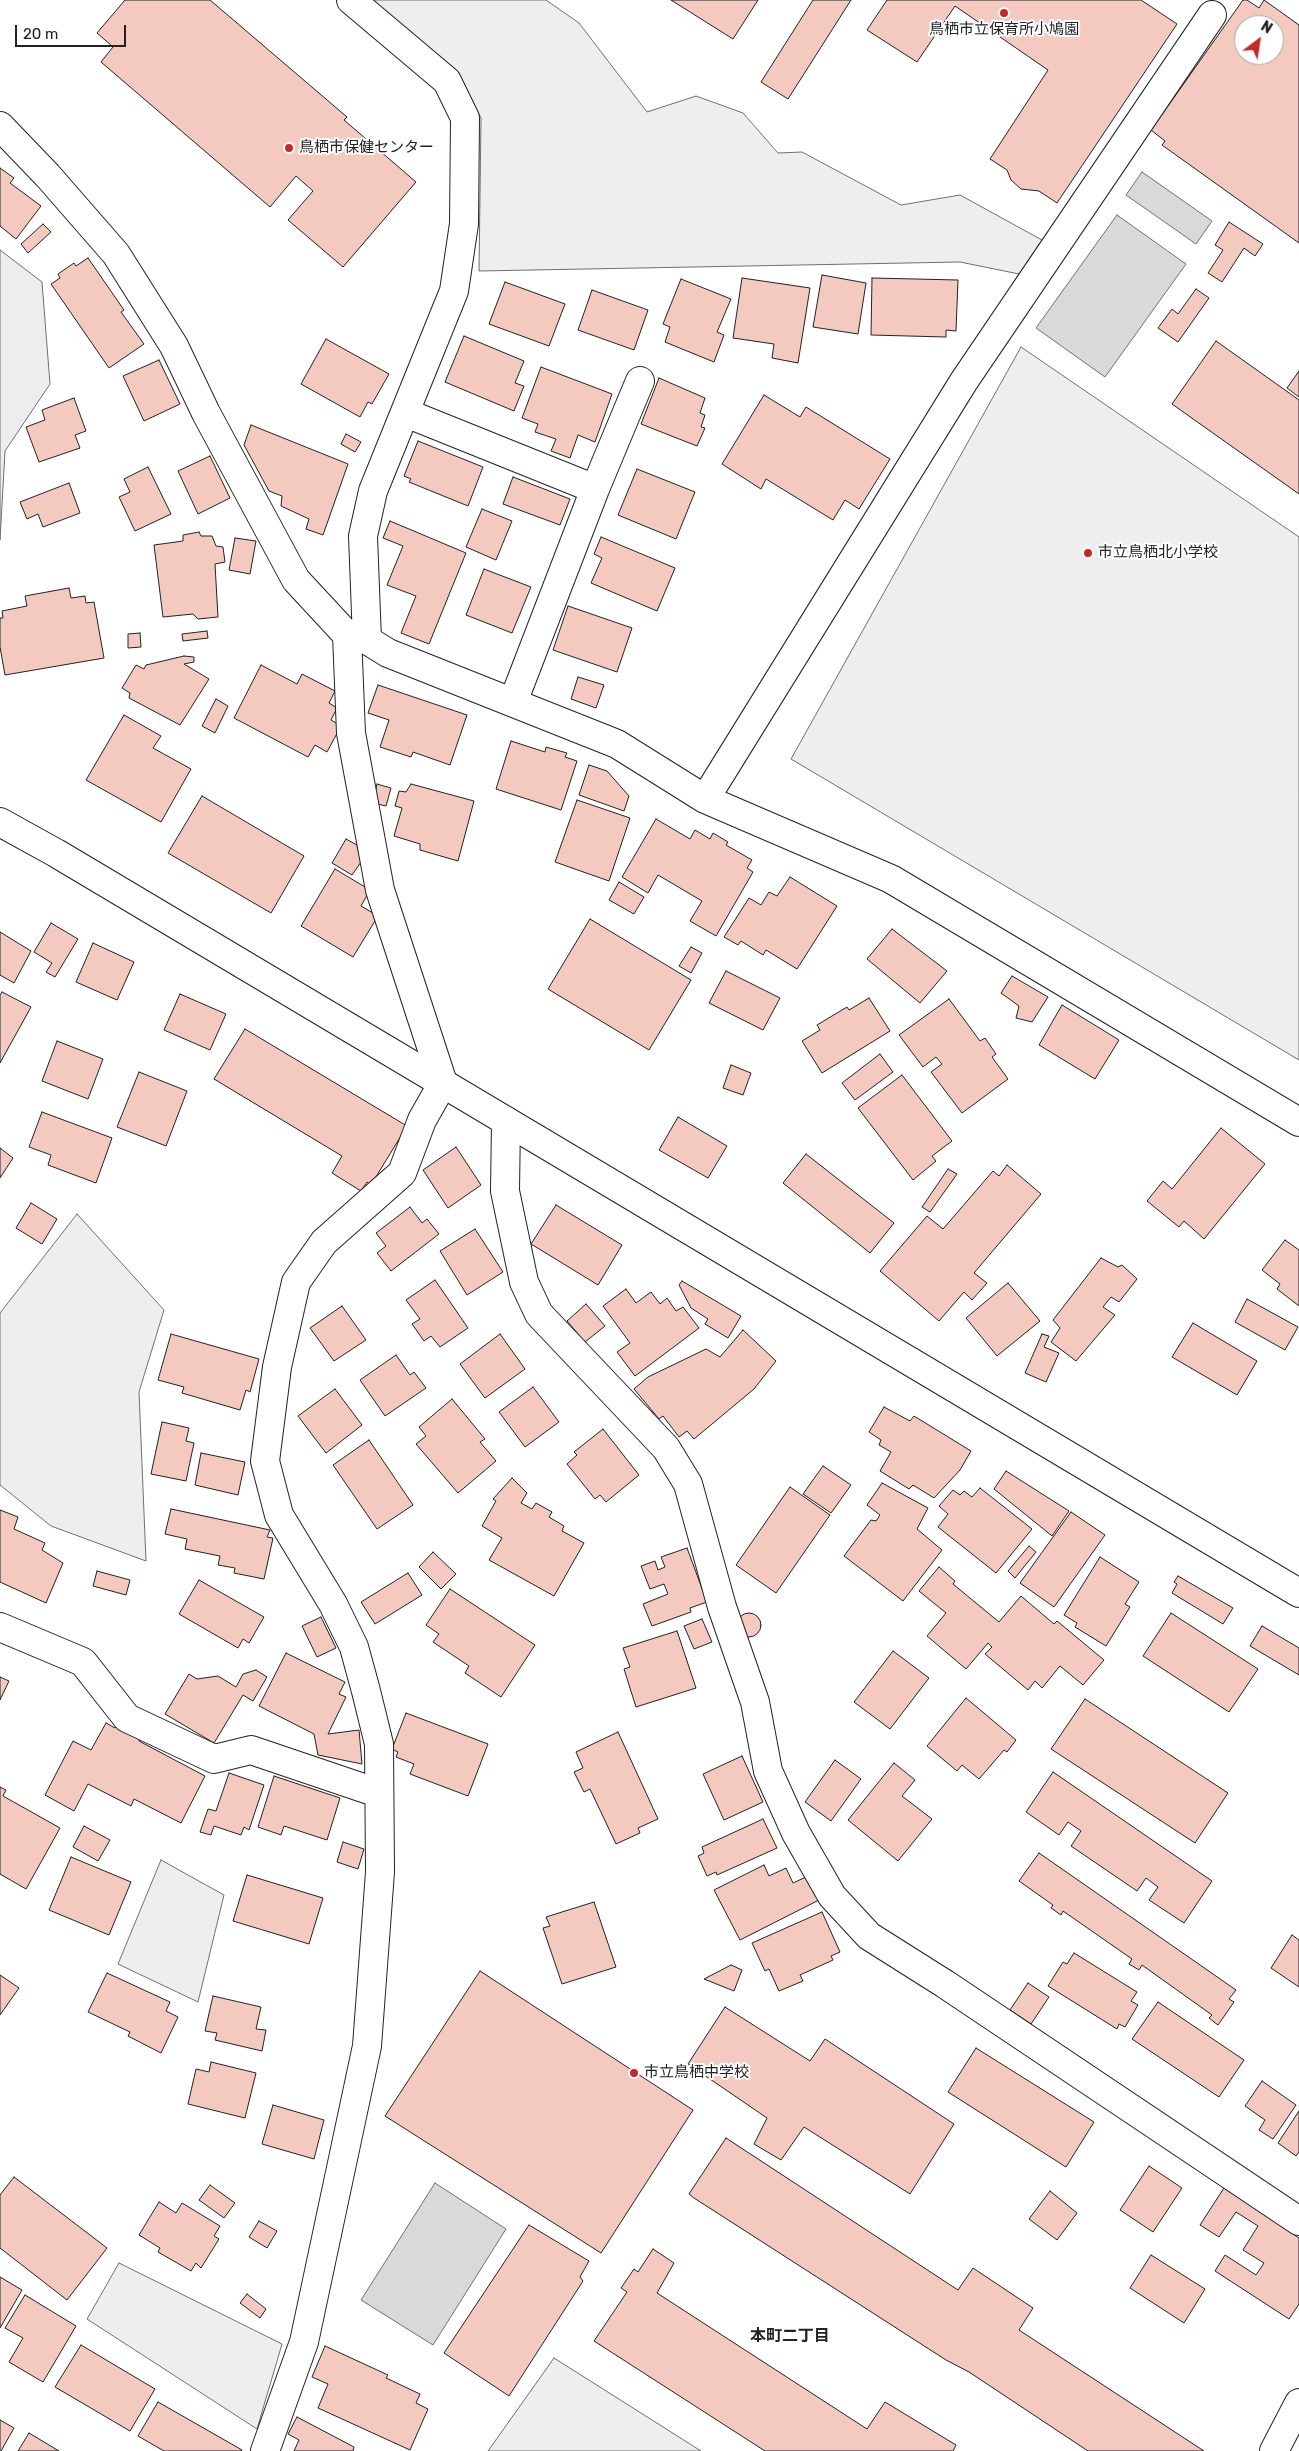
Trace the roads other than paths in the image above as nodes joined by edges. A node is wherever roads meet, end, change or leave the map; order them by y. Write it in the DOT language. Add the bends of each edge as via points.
graph roads {
  1 [pos="351,0"];
  2 [pos="1212,15"];
  3 [pos="0,126"];
  4 [pos="640,382"];
  5 [pos="406,413"];
  6 [pos="595,488"];
  7 [pos="357,638"];
  8 [pos="513,702"];
  9 [pos="705,799"];
  10 [pos="0,822"];
  11 [pos="443,1083"];
  12 [pos="506,1121"];
  13 [pos="1299,1122"];
  14 [pos="1299,1593"];
  15 [pos="0,1627"];
  16 [pos="378,1793"];
  17 [pos="1299,2221"];
  18 [pos="1299,2403"];
  19 [pos="265,2451"];
  20 [pos="1274,2451"];
  1 -- 5 [label="street" via="447,81 465,118 464,224 454,291"];
  2 -- 9 [label="street" via="964,381"];
  3 -- 7 [label="street" via="116,254 174,346 206,413 296,580"];
  4 -- 6 [label="street"];
  5 -- 6 [label="street"];
  5 -- 7 [label="street" via="373,491 363,536"];
  6 -- 8 [label="street"];
  7 -- 8 [label="street"];
  7 -- 11 [label="street" via="351,733 380,890"];
  8 -- 9 [label="street" via="617,744"];
  9 -- 13 [label="street" via="890,879"];
  10 -- 11 [label="street"];
  11 -- 12 [label="street"];
  11 -- 16 [label="street" via="422,1120 402,1173 324,1242 296,1282 277,1367 265,1461 279,1515 333,1604 354,1647 380,1744"];
  12 -- 14 [label="street"];
  12 -- 17 [label="street" via="505,1190 524,1282 539,1314 666,1448 688,1484 722,1607 755,1702 768,1771 796,1833 832,1896 869,1936"];
  15 -- 16 [label="street" via="83,1662 127,1718 214,1759 251,1750"];
  16 -- 19 [label="street" via="380,1872 367,2046 304,2342"];
  18 -- 20 [label="street"];
}
